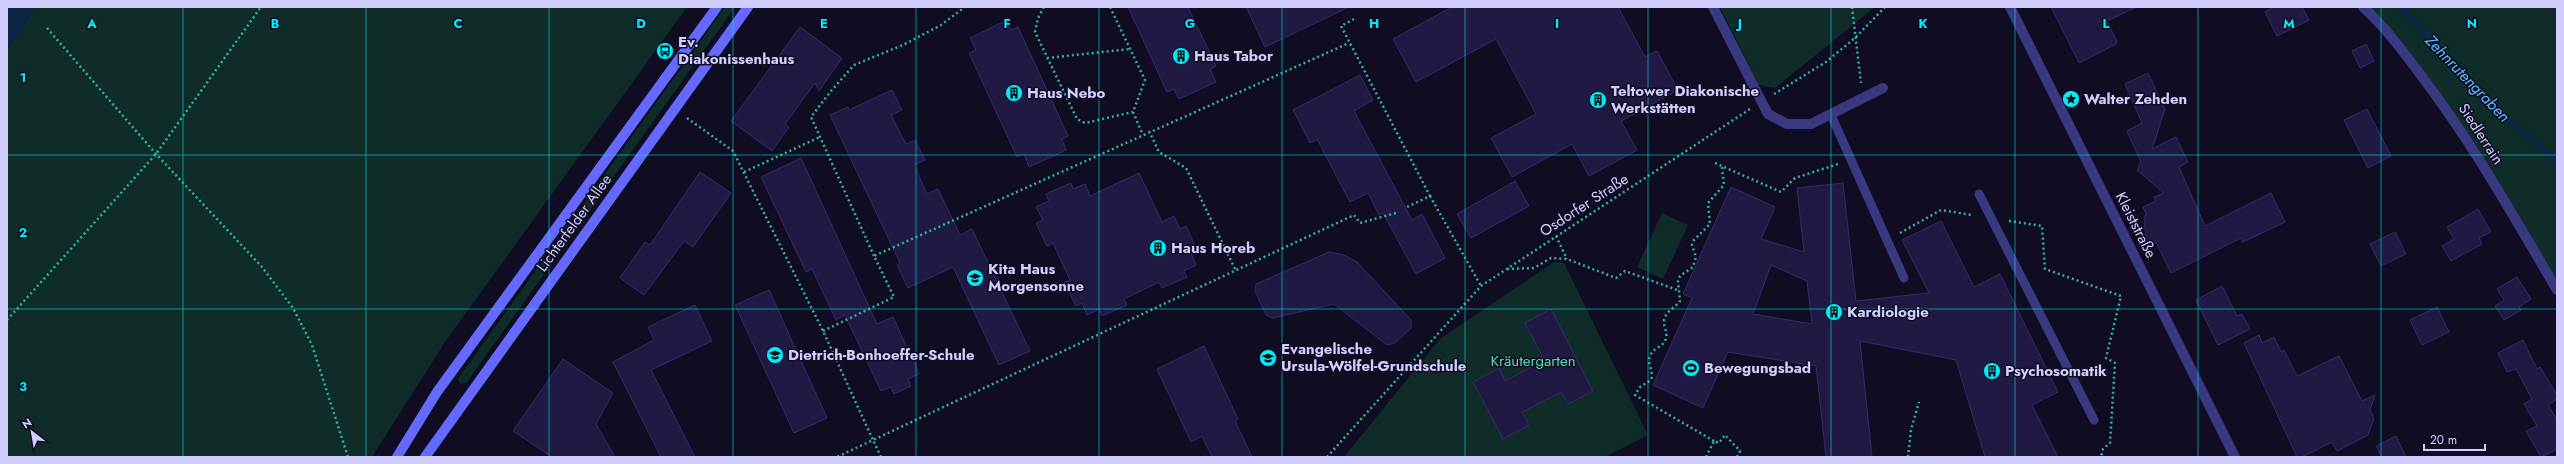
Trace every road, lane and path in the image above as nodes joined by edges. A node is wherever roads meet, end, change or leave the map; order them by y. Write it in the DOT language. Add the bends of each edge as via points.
graph roads {
  1 [pos="260,7"];
  2 [pos="717,7"];
  3 [pos="748,7"];
  4 [pos="965,7"];
  5 [pos="1044,7"];
  6 [pos="1110,7"];
  7 [pos="1713,7"];
  8 [pos="1852,7"];
  9 [pos="1885,7"];
  10 [pos="2010,7"];
  11 [pos="2363,7"];
  12 [pos="1354,19"];
  13 [pos="47,28"];
  14 [pos="1856,36"];
  15 [pos="1349,43"];
  16 [pos="1130,49"];
  17 [pos="1047,58"];
  18 [pos="1883,88"];
  19 [pos="1862,100"];
  20 [pos="1762,102"];
  21 [pos="675,110"];
  22 [pos="1132,112"];
  23 [pos="1831,115"];
  24 [pos="1149,132"];
  25 [pos="1143,134"];
  26 [pos="820,137"];
  27 [pos="156,154"];
  28 [pos="1852,160"];
  29 [pos="1715,163"];
  30 [pos="1722,167"];
  31 [pos="744,172"];
  32 [pos="1979,194"];
  33 [pos="1430,196"];
  34 [pos="1405,208"];
  35 [pos="1396,213"];
  36 [pos="1556,236"];
  37 [pos="874,256"];
  38 [pos="1567,259"];
  39 [pos="1506,269"];
  40 [pos="1236,271"];
  41 [pos="1904,278"];
  42 [pos="1481,286"];
  43 [pos="2557,290"];
  44 [pos="1680,291"];
  45 [pos="7,320"];
  46 [pos="823,331"];
  47 [pos="1919,402"];
  48 [pos="2094,420"];
  49 [pos="873,440"];
  50 [pos="1714,441"];
  51 [pos="348,457"];
  52 [pos="397,457"];
  53 [pos="424,457"];
  54 [pos="837,457"];
  55 [pos="881,457"];
  56 [pos="1327,457"];
  57 [pos="1706,457"];
  58 [pos="1737,457"];
  59 [pos="1908,457"];
  60 [pos="2234,457"];
  1 -- 27 [label="path"];
  2 -- 52 [label="main road, Lichterfelder Allee" via="437,392"];
  3 -- 21 [label="main road, Lichterfelder Allee"];
  4 -- 26 [label="path" via="928,31 854,65 811,117"];
  5 -- 17 [label="path" via="1035,32"];
  6 -- 16 [label="path"];
  7 -- 20 [label="street"];
  8 -- 14 [label="path"];
  9 -- 14 [label="path, Osdorfer Straße"];
  10 -- 60 [label="street, Kleiststraße"];
  11 -- 43 [label="street, Siedlerrain" via="2381,23 2446,108 2489,174"];
  12 -- 15 [label="path" via="1341,26"];
  13 -- 27 [label="path"];
  14 -- 19 [label="path"];
  14 -- 20 [label="path, Osdorfer Straße" via="1826,62"];
  15 -- 24 [label="path"];
  15 -- 33 [label="path"];
  16 -- 17 [label="path"];
  16 -- 22 [label="path" via="1145,80"];
  17 -- 22 [label="path" via="1077,119 1090,123"];
  18 -- 19 [label="street"];
  19 -- 23 [label="street"];
  20 -- 23 [label="street" via="1768,114 1787,124 1811,124"];
  20 -- 36 [label="path, Osdorfer Straße"];
  21 -- 31 [label="path" via="733,151"];
  21 -- 53 [label="main road, Lichterfelder Allee"];
  22 -- 25 [label="path"];
  23 -- 28 [label="lane"];
  24 -- 25 [label="path"];
  24 -- 40 [label="path" via="1159,152 1186,168"];
  25 -- 37 [label="path"];
  26 -- 31 [label="path"];
  26 -- 37 [label="path"];
  27 -- 45 [label="path"];
  27 -- 51 [label="path" via="262,267 292,308 312,345"];
  28 -- 30 [label="path" via="1795,178 1781,192"];
  28 -- 41 [label="lane"];
  29 -- 30 [label="path"];
  30 -- 44 [label="path" via="1724,185 1708,203 1710,224 1694,240 1692,245 1695,261 1692,267 1680,276"];
  31 -- 46 [label="path"];
  32 -- 48 [label="lane"];
  33 -- 34 [label="path"];
  33 -- 42 [label="path"];
  35 -- 40 [label="path" via="1360,223 1354,215"];
  36 -- 38 [label="path"];
  36 -- 39 [label="path, Osdorfer Straße"];
  37 -- 46 [label="path" via="894,297"];
  38 -- 39 [label="path" via="1551,258 1534,268"];
  38 -- 44 [label="path" via="1616,278 1625,271"];
  39 -- 42 [label="path, Osdorfer Straße"];
  40 -- 49 [label="path"];
  42 -- 56 [label="path, Osdorfer Straße"];
  44 -- 50 [label="path" via="1680,301 1666,314 1664,320 1667,332 1665,342 1651,355 1649,361 1653,372 1651,380 1640,387 1635,395"];
  46 -- 49 [label="path"];
  47 -- 59 [label="path" via="1911,430"];
  49 -- 54 [label="path"];
  49 -- 55 [label="path"];
  50 -- 57 [label="path"];
  50 -- 58 [label="path" via="1719,443 1725,435 1740,451"];
}
